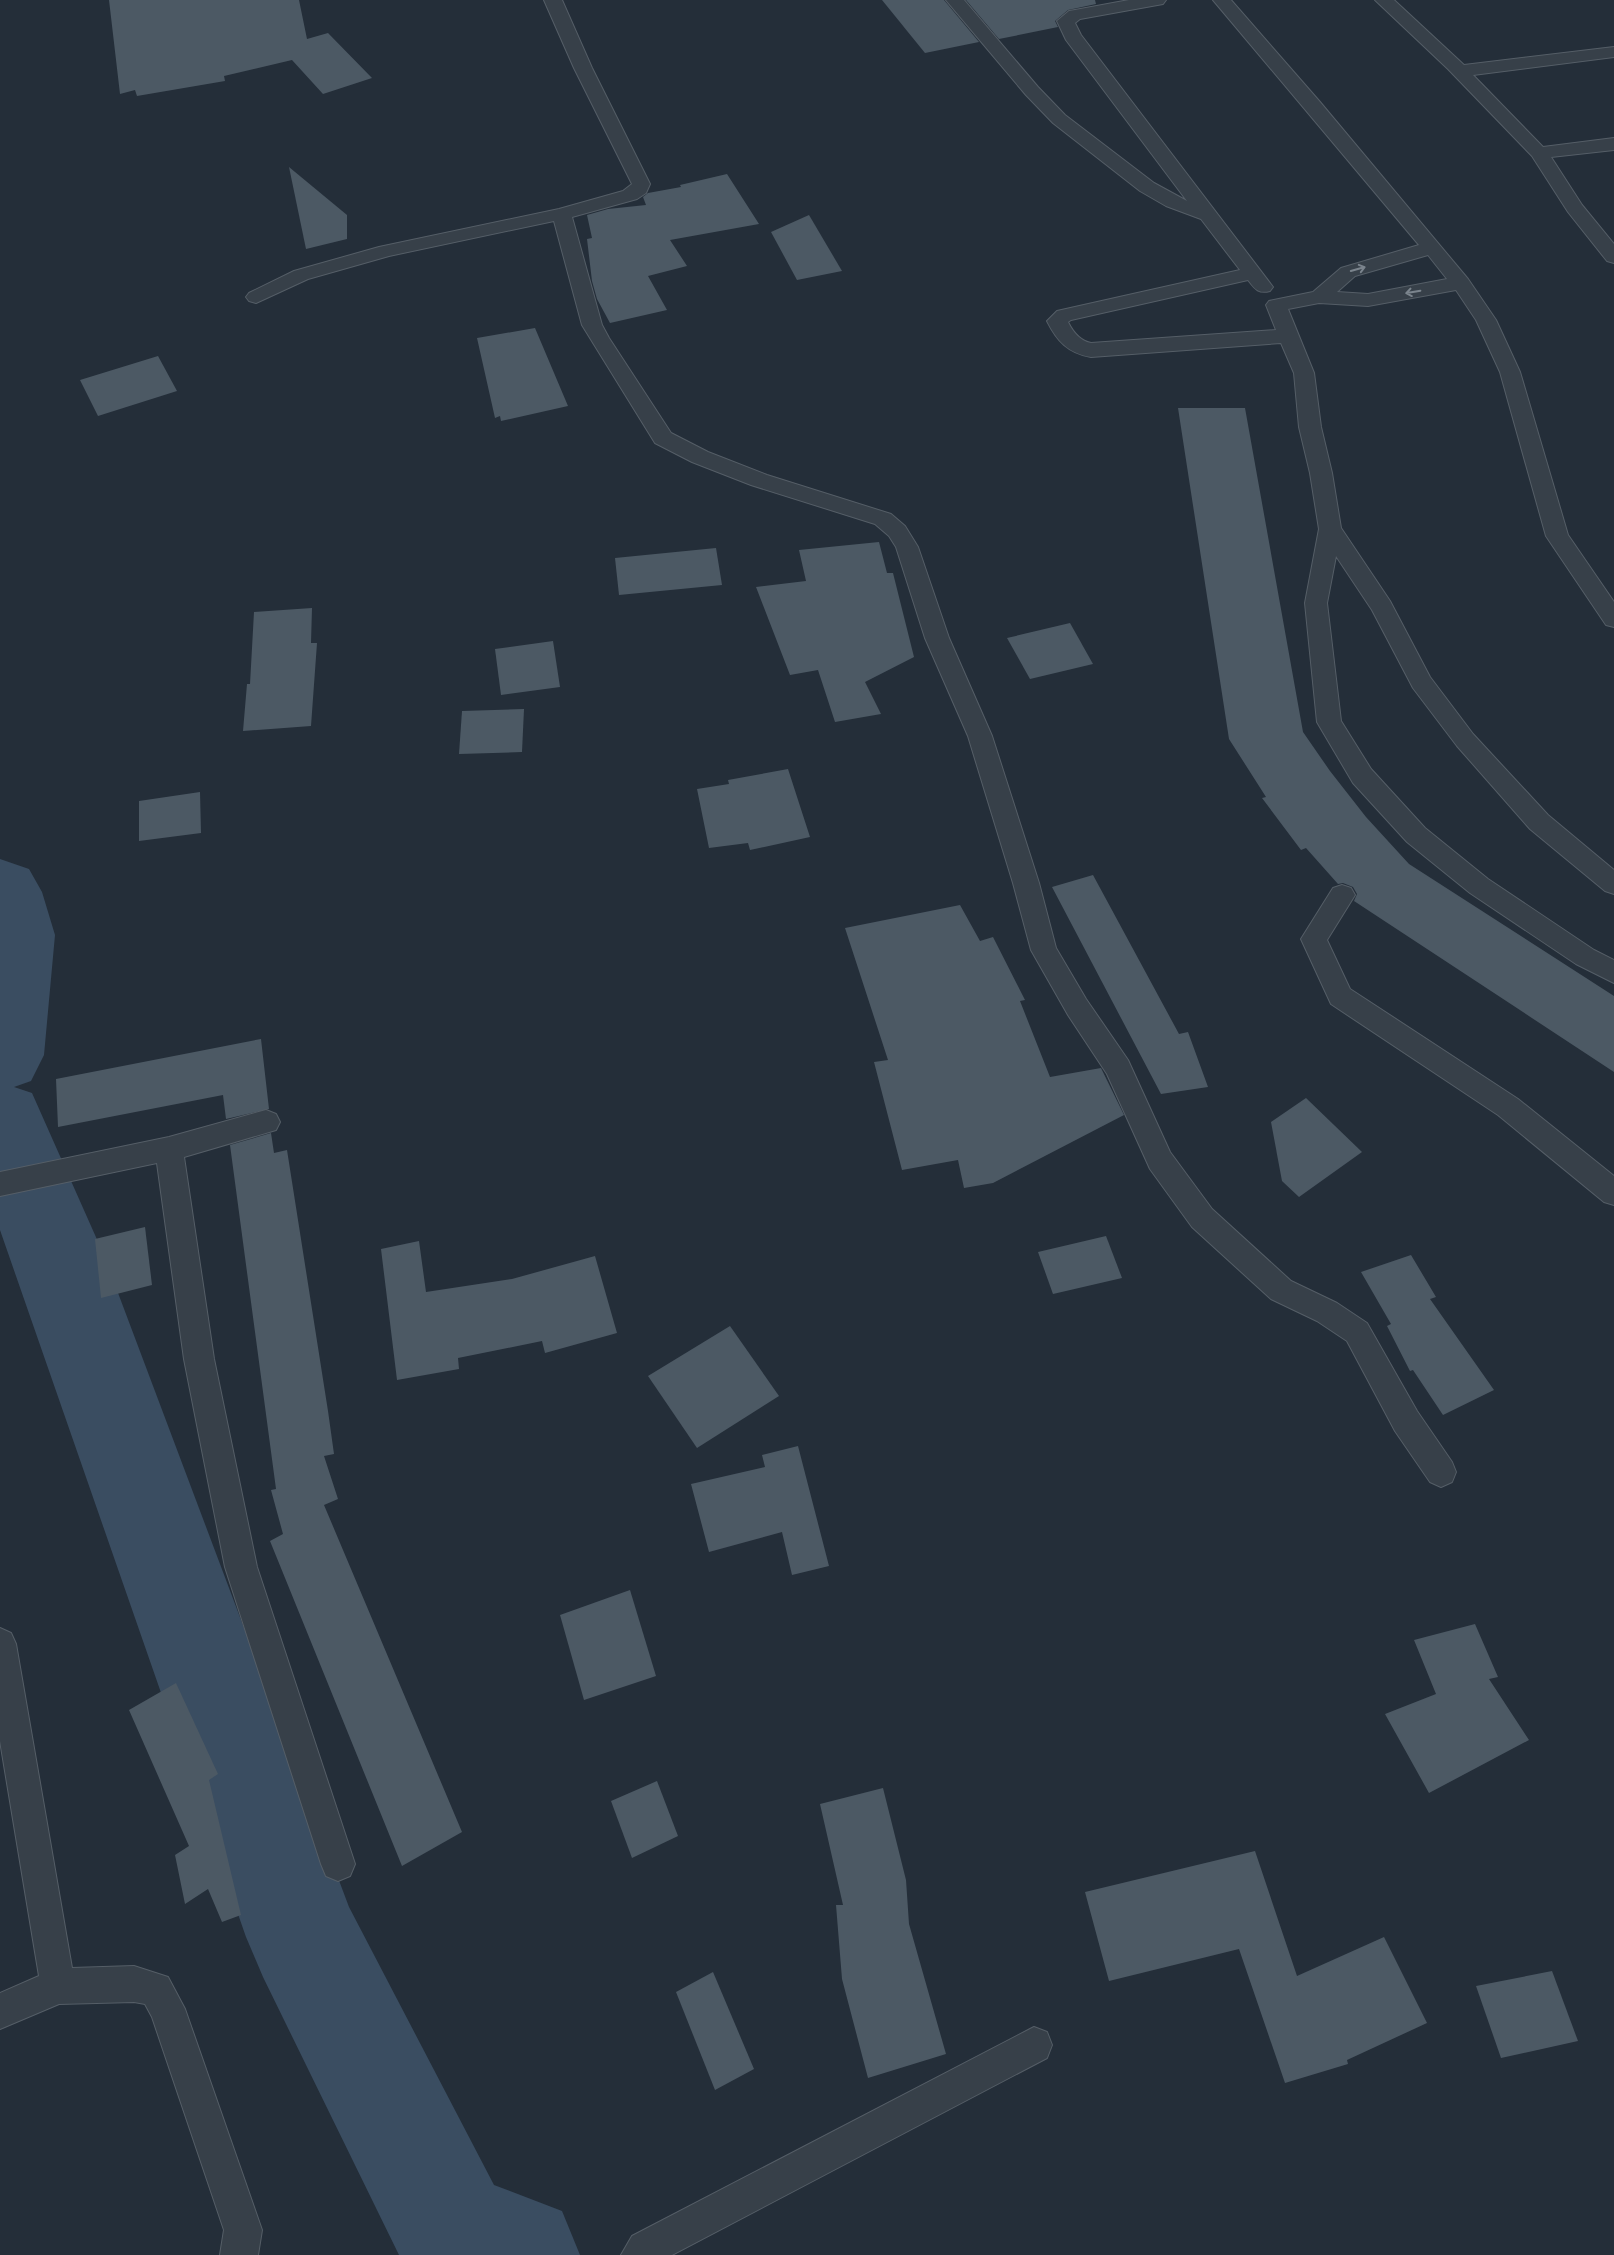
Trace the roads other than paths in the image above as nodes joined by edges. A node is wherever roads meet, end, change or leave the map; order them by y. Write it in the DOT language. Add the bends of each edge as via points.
graph roads {
  1 [pos="553,0"];
  2 [pos="956,0"];
  3 [pos="1157,0"];
  4 [pos="1222,0"];
  5 [pos="1384,0"];
  6 [pos="1614,52"];
  7 [pos="1460,71"];
  8 [pos="1614,144"];
  9 [pos="1539,154"];
  10 [pos="562,214"];
  11 [pos="1208,215"];
  12 [pos="1432,248"];
  13 [pos="1613,253"];
  14 [pos="1253,273"];
  15 [pos="1461,283"];
  16 [pos="256,297"];
  17 [pos="1319,297"];
  18 [pos="1276,305"];
  19 [pos="1289,336"];
  20 [pos="1330,529"];
  21 [pos="1607,598"];
  22 [pos="1614,619"];
  23 [pos="1614,884"];
  24 [pos="1342,895"];
  25 [pos="1614,972"];
  26 [pos="266,1122"];
  27 [pos="169,1149"];
  28 [pos="0,1184"];
  29 [pos="1614,1193"];
  30 [pos="1441,1472"];
  31 [pos="0,1644"];
  32 [pos="338,1864"];
  33 [pos="58,1986"];
  34 [pos="0,2011"];
  35 [pos="1034,2045"];
  36 [pos="643,2252"];
  37 [pos="239,2255"];
  1 -- 10 [label="street" via="641,184 630,195"];
  2 -- 11 [label="street" via="1059,119 1147,187 1173,202"];
  3 -- 11 [label="street" via="1074,15 1066,22 1072,36"];
  4 -- 12 [label="street"];
  5 -- 7 [label="street"];
  6 -- 7 [label="street"];
  7 -- 9 [label="street"];
  8 -- 9 [label="street"];
  9 -- 13 [label="street" via="1575,208"];
  10 -- 16 [label="street" via="386,251 301,275"];
  10 -- 30 [label="street" via="592,325 663,438 700,457 759,480 866,512 883,519 897,531 907,547 952,676 980,736 1044,950 1118,1068 1160,1160 1202,1218 1281,1290 1327,1312 1357,1332 1406,1422"];
  11 -- 14 [label="street"];
  12 -- 15 [label="street"];
  17 -- 12 [label="street, one-way" via="1348,272"];
  14 -- 18 [label="street"];
  14 -- 19 [label="street" via="1064,315 1057,321 1064,336 1078,347 1091,350"];
  15 -- 17 [label="street, one-way" via="1368,300"];
  15 -- 21 [label="street" via="1486,320 1510,372 1557,536"];
  17 -- 18 [label="street"];
  18 -- 19 [label="street"];
  19 -- 20 [label="street" via="1304,373 1310,427"];
  20 -- 23 [label="street" via="1382,607 1421,682 1465,740 1539,822"];
  20 -- 25 [label="street" via="1316,603 1329,722 1362,776 1416,835 1479,886 1585,957"];
  21 -- 22 [label="street"];
  24 -- 29 [label="street" via="1314,939 1340,996 1508,1107"];
  26 -- 27 [label="street"];
  27 -- 28 [label="street"];
  27 -- 32 [label="street" via="200,1359 241,1567"];
  31 -- 33 [label="street"];
  33 -- 34 [label="street"];
  33 -- 37 [label="street" via="134,1984 156,1990 167,2009 243,2230"];
  35 -- 36 [label="street"];
}
